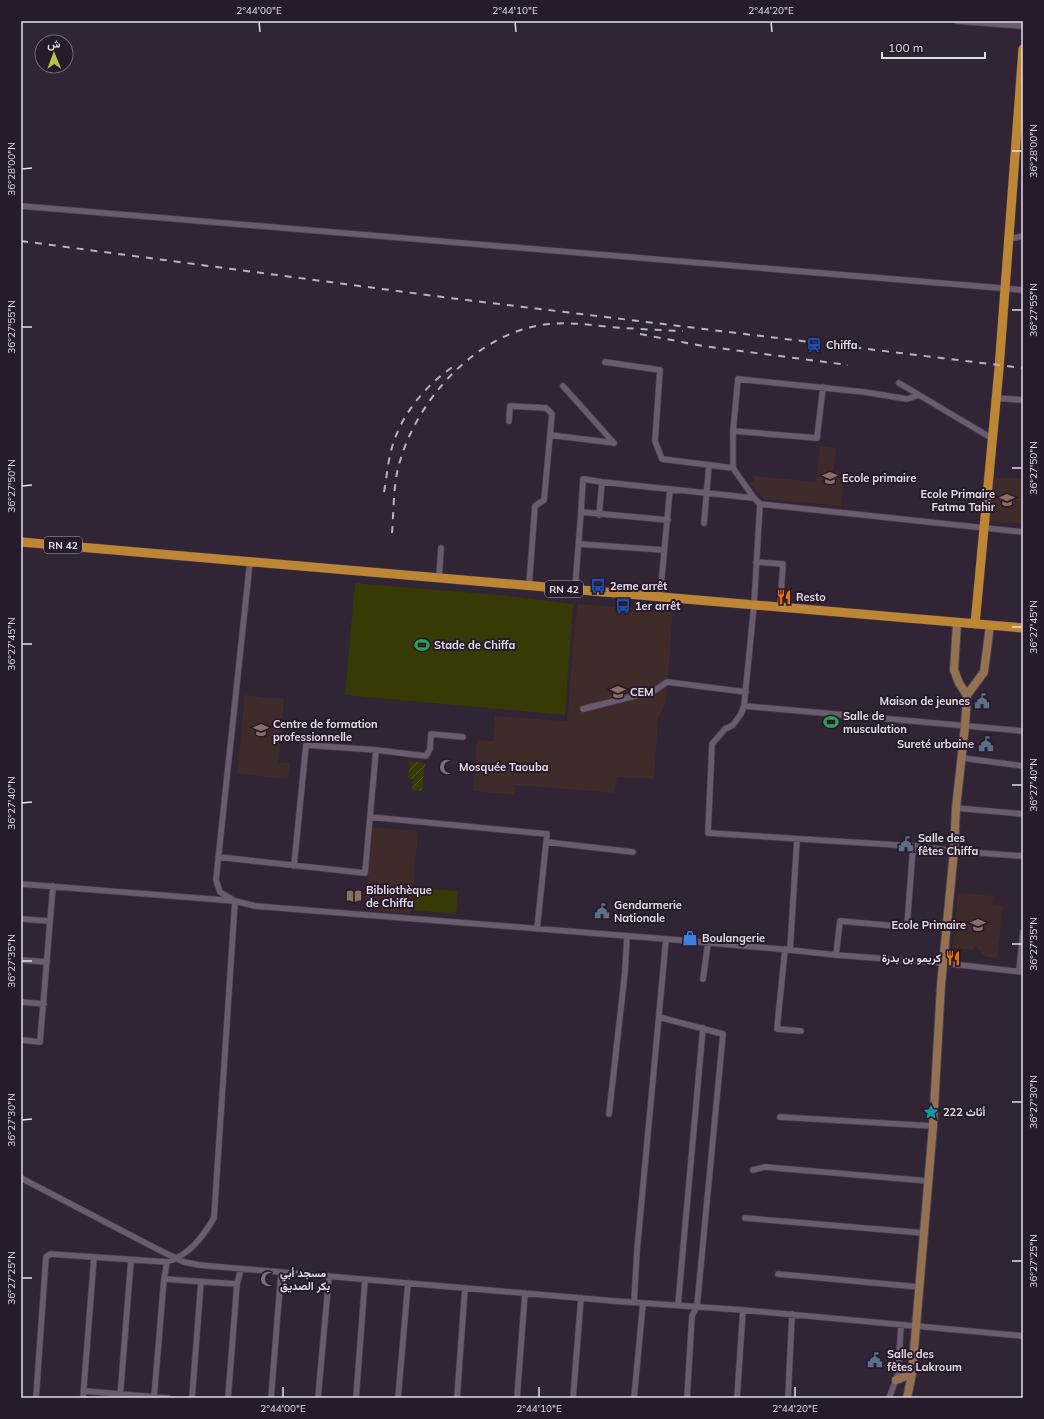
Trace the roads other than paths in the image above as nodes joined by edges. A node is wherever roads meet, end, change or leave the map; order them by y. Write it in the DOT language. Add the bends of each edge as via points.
graph roads {
  1 [pos="957,21"];
  2 [pos="1023,26"];
  3 [pos="1023,50"];
  4 [pos="21,206"];
  5 [pos="1023,236"];
  6 [pos="1008,239"];
  7 [pos="1004,289"];
  8 [pos="1023,290"];
  9 [pos="605,362"];
  10 [pos="899,383"];
  11 [pos="563,386"];
  12 [pos="823,387"];
  13 [pos="919,395"];
  14 [pos="996,398"];
  15 [pos="1023,400"];
  16 [pos="509,421"];
  17 [pos="733,431"];
  18 [pos="550,435"];
  19 [pos="993,439"];
  20 [pos="709,465"];
  21 [pos="734,468"];
  22 [pos="602,482"];
  23 [pos="670,489"];
  24 [pos="707,493"];
  25 [pos="754,498"];
  26 [pos="760,504"];
  27 [pos="581,512"];
  28 [pos="599,515"];
  29 [pos="668,520"];
  30 [pos="704,523"];
  31 [pos="983,528"];
  32 [pos="1023,532"];
  33 [pos="21,542"];
  34 [pos="579,544"];
  35 [pos="440,548"];
  36 [pos="664,550"];
  37 [pos="250,561"];
  38 [pos="756,562"];
  39 [pos="439,578"];
  40 [pos="529,586"];
  41 [pos="575,590"];
  42 [pos="660,597"];
  43 [pos="754,605"];
  44 [pos="780,607"];
  45 [pos="957,623"];
  46 [pos="975,624"];
  47 [pos="990,625"];
  48 [pos="1023,628"];
  49 [pos="746,692"];
  50 [pos="967,695"];
  51 [pos="744,706"];
  52 [pos="583,709"];
  53 [pos="965,726"];
  54 [pos="1023,731"];
  55 [pos="463,737"];
  56 [pos="376,750"];
  57 [pos="962,758"];
  58 [pos="1023,766"];
  59 [pos="956,808"];
  60 [pos="1023,814"];
  61 [pos="370,817"];
  62 [pos="797,839"];
  63 [pos="546,842"];
  64 [pos="913,846"];
  65 [pos="954,851"];
  66 [pos="633,852"];
  67 [pos="1023,856"];
  68 [pos="218,857"];
  69 [pos="294,866"];
  70 [pos="21,884"];
  71 [pos="53,886"];
  72 [pos="235,901"];
  73 [pos="21,918"];
  74 [pos="50,921"];
  75 [pos="537,929"];
  76 [pos="1023,932"];
  77 [pos="627,936"];
  78 [pos="666,939"];
  79 [pos="708,943"];
  80 [pos="788,949"];
  81 [pos="836,955"];
  82 [pos="21,960"];
  83 [pos="47,962"];
  84 [pos="943,963"];
  85 [pos="1021,972"];
  86 [pos="703,979"];
  87 [pos="21,1002"];
  88 [pos="44,1004"];
  89 [pos="658,1017"];
  90 [pos="703,1028"];
  91 [pos="801,1031"];
  92 [pos="21,1040"];
  93 [pos="609,1114"];
  94 [pos="780,1117"];
  95 [pos="933,1126"];
  96 [pos="753,1170"];
  97 [pos="21,1178"];
  98 [pos="928,1181"];
  99 [pos="745,1218"];
  100 [pos="924,1233"];
  101 [pos="94,1257"];
  102 [pos="177,1259"];
  103 [pos="131,1260"];
  104 [pos="167,1262"];
  105 [pos="241,1270"];
  106 [pos="281,1273"];
  107 [pos="778,1274"];
  108 [pos="329,1276"];
  109 [pos="164,1279"];
  110 [pos="365,1280"];
  111 [pos="201,1282"];
  112 [pos="408,1283"];
  113 [pos="237,1284"];
  114 [pos="919,1287"];
  115 [pos="465,1288"];
  116 [pos="525,1293"];
  117 [pos="582,1298"];
  118 [pos="634,1302"];
  119 [pos="643,1302"];
  120 [pos="678,1305"];
  121 [pos="697,1306"];
  122 [pos="743,1310"];
  123 [pos="792,1314"];
  124 [pos="900,1325"];
  125 [pos="916,1326"];
  126 [pos="1023,1336"];
  127 [pos="912,1374"];
  128 [pos="896,1380"];
  129 [pos="84,1391"];
  130 [pos="120,1396"];
  131 [pos="154,1397"];
  132 [pos="36,1398"];
  133 [pos="83,1398"];
  134 [pos="168,1398"];
  135 [pos="192,1398"];
  136 [pos="228,1398"];
  137 [pos="271,1398"];
  138 [pos="318,1398"];
  139 [pos="356,1398"];
  140 [pos="398,1398"];
  141 [pos="456,1398"];
  142 [pos="517,1398"];
  143 [pos="573,1398"];
  144 [pos="634,1398"];
  145 [pos="687,1398"];
  146 [pos="737,1398"];
  147 [pos="788,1398"];
  148 [pos="889,1398"];
  149 [pos="907,1398"];
  1 -- 2 [label="street"];
  3 -- 6 [label="main road"];
  4 -- 7 [label="street"];
  5 -- 6 [label="street"];
  6 -- 7 [label="main road"];
  7 -- 8 [label="street"];
  7 -- 14 [label="main road"];
  9 -- 20 [label="street" via="660,370 655,441 662,459"];
  10 -- 13 [label="street"];
  11 -- 18 [label="street" via="614,443"];
  12 -- 13 [label="street" via="907,399"];
  12 -- 17 [label="street" via="817,438"];
  12 -- 17 [label="street" via="738,379"];
  13 -- 19 [label="street"];
  14 -- 15 [label="street"];
  14 -- 19 [label="main road"];
  16 -- 18 [label="street" via="510,406 546,408 552,414"];
  17 -- 21 [label="street"];
  18 -- 40 [label="street" via="544,500 534,506"];
  19 -- 31 [label="main road"];
  20 -- 21 [label="street"];
  20 -- 24 [label="street"];
  21 -- 25 [label="street"];
  22 -- 23 [label="street"];
  22 -- 27 [label="street" via="583,480"];
  22 -- 28 [label="street"];
  23 -- 24 [label="street"];
  23 -- 29 [label="street"];
  24 -- 25 [label="street"];
  24 -- 30 [label="street"];
  25 -- 26 [label="street"];
  26 -- 31 [label="street"];
  26 -- 38 [label="street"];
  27 -- 28 [label="street"];
  27 -- 34 [label="street"];
  28 -- 29 [label="street"];
  29 -- 36 [label="street"];
  31 -- 32 [label="street"];
  31 -- 46 [label="main road"];
  33 -- 37 [label="main road, RN 42"];
  34 -- 36 [label="street"];
  34 -- 41 [label="street"];
  35 -- 39 [label="street"];
  36 -- 42 [label="street"];
  37 -- 39 [label="main road, RN 42"];
  37 -- 68 [label="street"];
  38 -- 43 [label="street"];
  38 -- 44 [label="street" via="783,564"];
  39 -- 40 [label="main road, RN 42"];
  40 -- 41 [label="main road, RN 42"];
  41 -- 42 [label="main road, RN 42"];
  42 -- 43 [label="main road, RN 42"];
  43 -- 44 [label="main road, RN 42"];
  43 -- 49 [label="street"];
  44 -- 45 [label="main road, RN 42"];
  45 -- 46 [label="main road, RN 42"];
  45 -- 50 [label="main road" via="954,670"];
  46 -- 47 [label="main road, RN 42"];
  47 -- 48 [label="main road, RN 42"];
  47 -- 50 [label="main road" via="984,672"];
  49 -- 51 [label="street"];
  49 -- 52 [label="street" via="667,682 654,691"];
  50 -- 53 [label="main road"];
  51 -- 53 [label="street"];
  51 -- 62 [label="street" via="733,725 725,729 712,744 708,833"];
  53 -- 54 [label="street"];
  53 -- 57 [label="main road"];
  55 -- 56 [label="street" via="431,734 430,749 426,756"];
  56 -- 61 [label="street"];
  56 -- 69 [label="street" via="306,745"];
  57 -- 58 [label="street"];
  57 -- 59 [label="main road"];
  59 -- 60 [label="street"];
  59 -- 65 [label="main road"];
  61 -- 63 [label="street" via="547,834"];
  61 -- 69 [label="street" via="365,873"];
  62 -- 64 [label="street"];
  62 -- 80 [label="street"];
  63 -- 66 [label="street"];
  63 -- 75 [label="street"];
  64 -- 65 [label="street"];
  64 -- 81 [label="street" via="907,927 840,921"];
  65 -- 67 [label="street"];
  65 -- 84 [label="main road"];
  68 -- 69 [label="street"];
  68 -- 72 [label="street" via="216,880 220,892"];
  70 -- 71 [label="street"];
  71 -- 72 [label="street"];
  71 -- 74 [label="street"];
  72 -- 75 [label="street" via="255,906"];
  72 -- 102 [label="street" via="214,1218 194,1246"];
  73 -- 74 [label="street"];
  74 -- 83 [label="street"];
  75 -- 77 [label="street"];
  76 -- 85 [label="street"];
  77 -- 78 [label="street"];
  77 -- 93 [label="street"];
  78 -- 79 [label="street"];
  78 -- 89 [label="street"];
  79 -- 80 [label="street"];
  79 -- 86 [label="street"];
  80 -- 81 [label="street"];
  80 -- 91 [label="street" via="777,1029"];
  81 -- 84 [label="street"];
  82 -- 83 [label="street"];
  83 -- 88 [label="street"];
  84 -- 85 [label="street"];
  84 -- 95 [label="main road"];
  87 -- 88 [label="street"];
  88 -- 92 [label="street" via="40,1042"];
  89 -- 90 [label="street"];
  89 -- 118 [label="street"];
  90 -- 120 [label="street"];
  90 -- 121 [label="street" via="723,1034"];
  94 -- 95 [label="street"];
  95 -- 98 [label="main road"];
  96 -- 98 [label="street" via="765,1167"];
  97 -- 102 [label="street"];
  98 -- 100 [label="main road"];
  99 -- 100 [label="street"];
  100 -- 114 [label="main road"];
  101 -- 103 [label="street"];
  101 -- 129 [label="street"];
  101 -- 132 [label="street" via="50,1254 46,1257"];
  102 -- 104 [label="street"];
  102 -- 105 [label="street" via="199,1265"];
  103 -- 104 [label="street"];
  103 -- 130 [label="street"];
  104 -- 109 [label="street"];
  105 -- 106 [label="street"];
  105 -- 113 [label="street"];
  106 -- 108 [label="street"];
  106 -- 137 [label="street"];
  107 -- 114 [label="street"];
  108 -- 110 [label="street"];
  108 -- 138 [label="street"];
  109 -- 111 [label="street"];
  109 -- 131 [label="street"];
  110 -- 112 [label="street"];
  110 -- 139 [label="street"];
  111 -- 113 [label="street"];
  111 -- 135 [label="street"];
  112 -- 115 [label="street"];
  112 -- 140 [label="street"];
  113 -- 136 [label="street"];
  114 -- 125 [label="main road"];
  115 -- 116 [label="street"];
  115 -- 141 [label="street"];
  116 -- 117 [label="street"];
  116 -- 142 [label="street"];
  117 -- 118 [label="street"];
  117 -- 143 [label="street"];
  118 -- 119 [label="street"];
  119 -- 120 [label="street"];
  119 -- 144 [label="street"];
  120 -- 121 [label="street"];
  121 -- 122 [label="street"];
  121 -- 145 [label="street" via="692,1316"];
  122 -- 123 [label="street"];
  122 -- 146 [label="street"];
  123 -- 124 [label="street"];
  123 -- 147 [label="street"];
  124 -- 125 [label="street"];
  124 -- 128 [label="street"];
  125 -- 126 [label="street"];
  125 -- 127 [label="main road"];
  127 -- 128 [label="main road"];
  127 -- 149 [label="main road"];
  128 -- 148 [label="street"];
  129 -- 130 [label="street"];
  129 -- 133 [label="street"];
  130 -- 131 [label="street"];
  131 -- 134 [label="street"];
}
